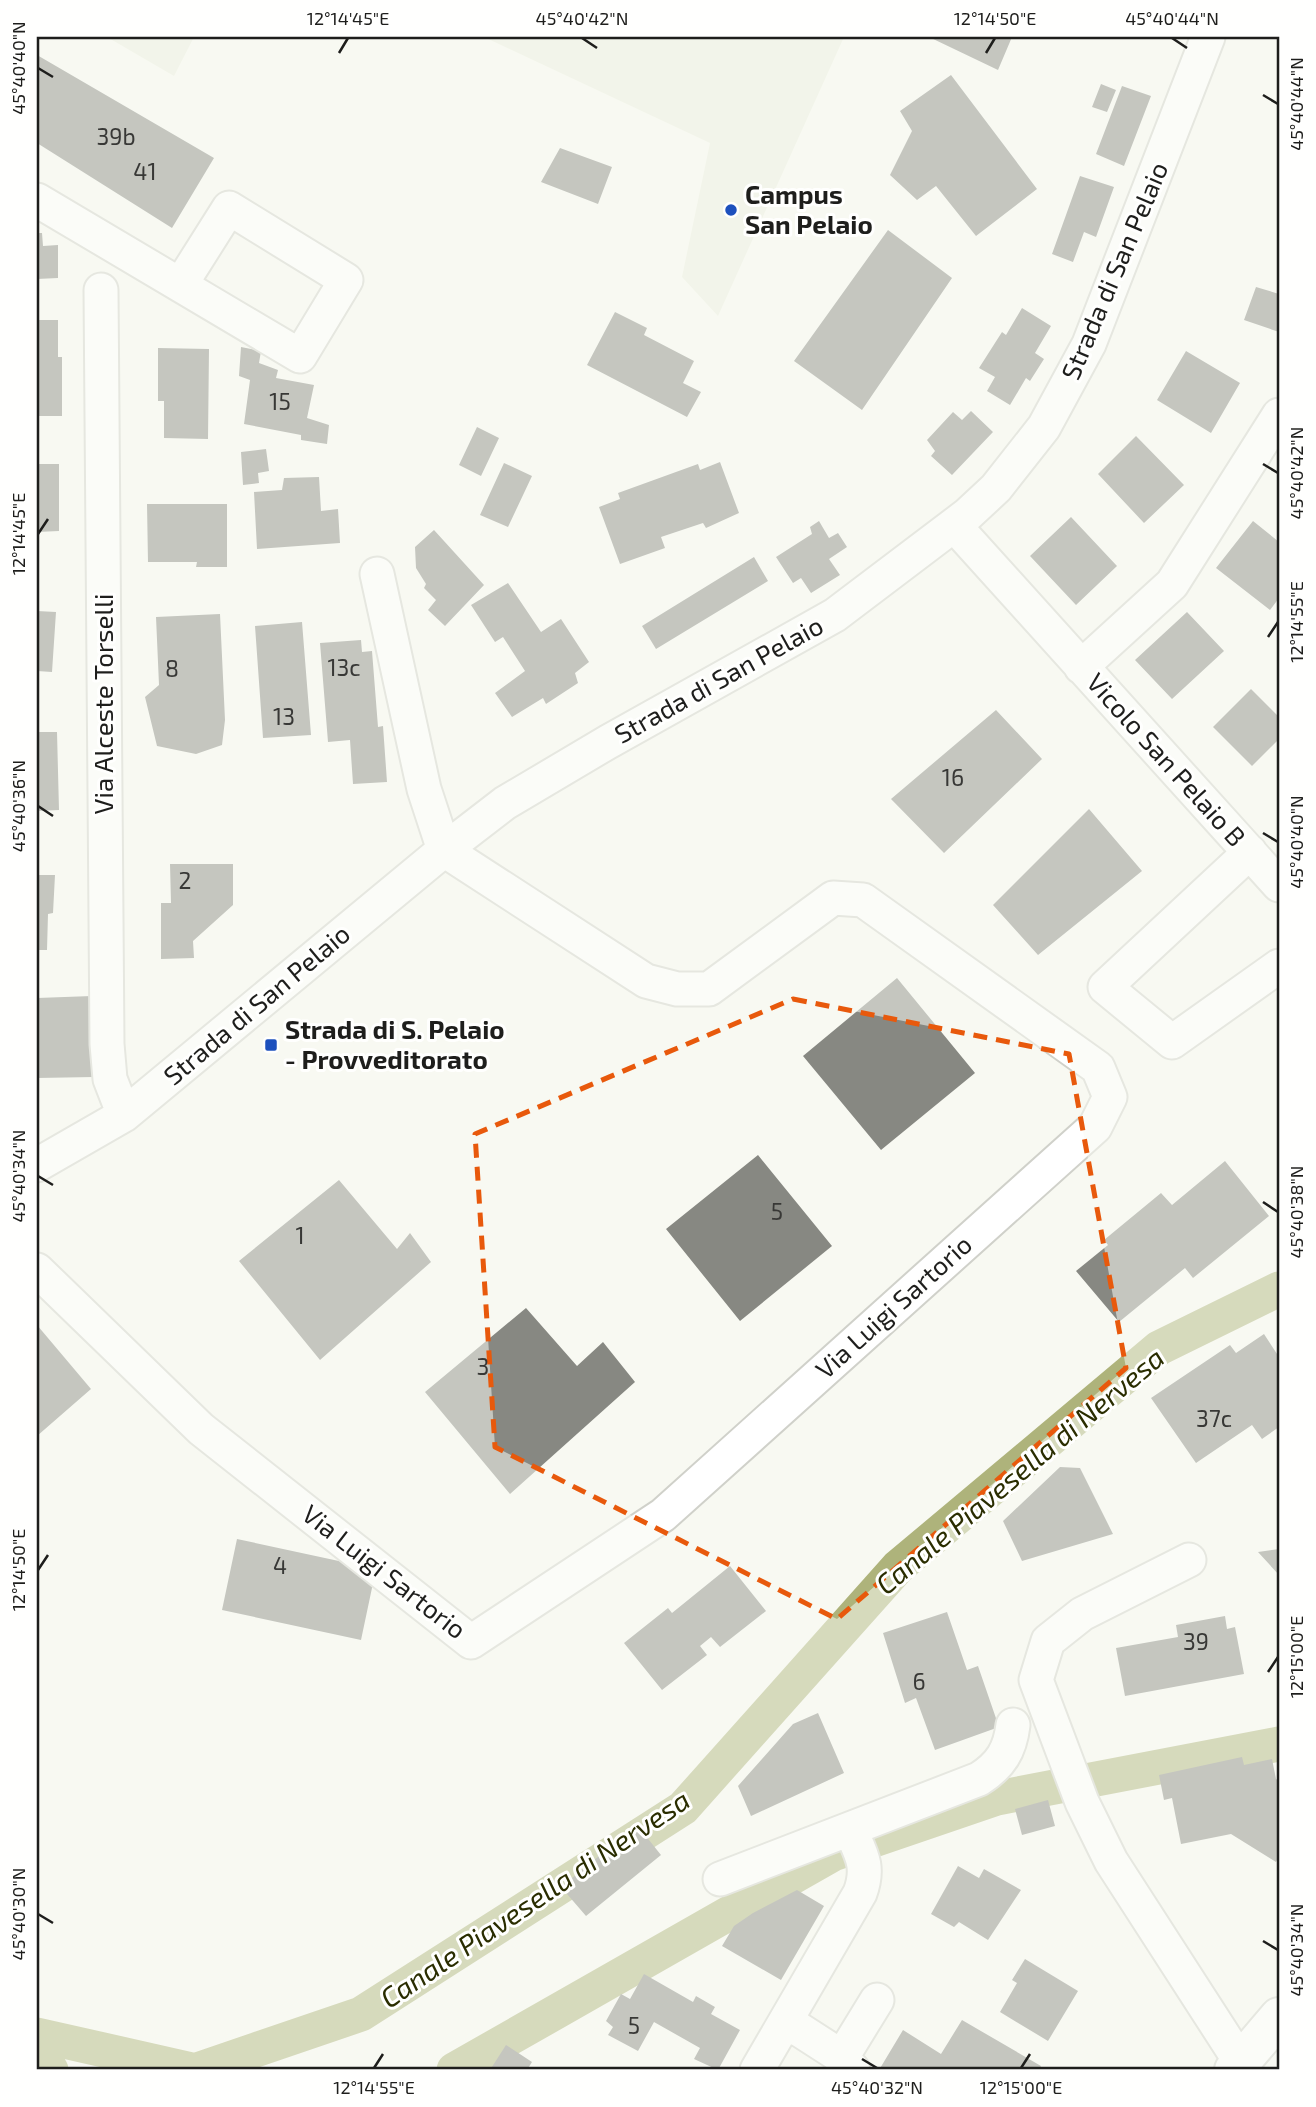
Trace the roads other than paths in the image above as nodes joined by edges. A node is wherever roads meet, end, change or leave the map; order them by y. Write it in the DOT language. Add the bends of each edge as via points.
graph roads {
  1 [pos="1208,37"];
  2 [pos="37,200"];
  3 [pos="181,284"];
  4 [pos="101,290"];
  5 [pos="1279,415"];
  6 [pos="954,525"];
  7 [pos="377,574"];
  8 [pos="1081,667"];
  9 [pos="444,850"];
  10 [pos="1250,852"];
  11 [pos="1279,885"];
  12 [pos="1279,966"];
  13 [pos="124,1115"];
  14 [pos="37,1165"];
  15 [pos="37,1270"];
  16 [pos="1189,1560"];
  17 [pos="1013,1725"];
  18 [pos="851,1832"];
  19 [pos="720,1880"];
  20 [pos="877,2000"];
  21 [pos="1279,2017"];
  22 [pos="786,2021"];
  23 [pos="848,2064"];
  24 [pos="1237,2066"];
  25 [pos="757,2070"];
  1 -- 6 [label="street, Strada di San Pelaio" via="1089,344 1068,385 1021,458 996,488"];
  2 -- 3 [label="street"];
  3 -- 3 [label="street" via="229,208 346,279 300,356"];
  4 -- 13 [label="street, Via Alceste Torselli" via="107,1044 110,1079"];
  5 -- 8 [label="street, Vicolo San Pelaio B" via="1172,584"];
  6 -- 8 [label="street, Vicolo San Pelaio B"];
  6 -- 9 [label="street, Strada di San Pelaio" via="835,615 505,803"];
  7 -- 9 [label="street" via="424,789"];
  8 -- 10 [label="street, Vicolo San Pelaio B"];
  9 -- 13 [label="street, Strada di San Pelaio"];
  9 -- 15 [label="street, Via Luigi Sartorio" via="646,981 677,989 709,989 833,898 863,900 1098,1068 1110,1097 1096,1127 663,1515 471,1642 201,1429"];
  10 -- 11 [label="street, Vicolo San Pelaio B"];
  10 -- 12 [label="street" via="1105,987 1172,1042"];
  13 -- 14 [label="street, Strada di San Pelaio"];
  16 -- 24 [label="street" via="1082,1614 1048,1641 1036,1680 1082,1802 1111,1861"];
  17 -- 18 [label="street" via="1005,1756 979,1779"];
  18 -- 19 [label="street"];
  18 -- 22 [label="street" via="866,1877 849,1915"];
  20 -- 23 [label="street"];
  21 -- 24 [label="main road"];
  22 -- 23 [label="street"];
  22 -- 25 [label="street"];
}
